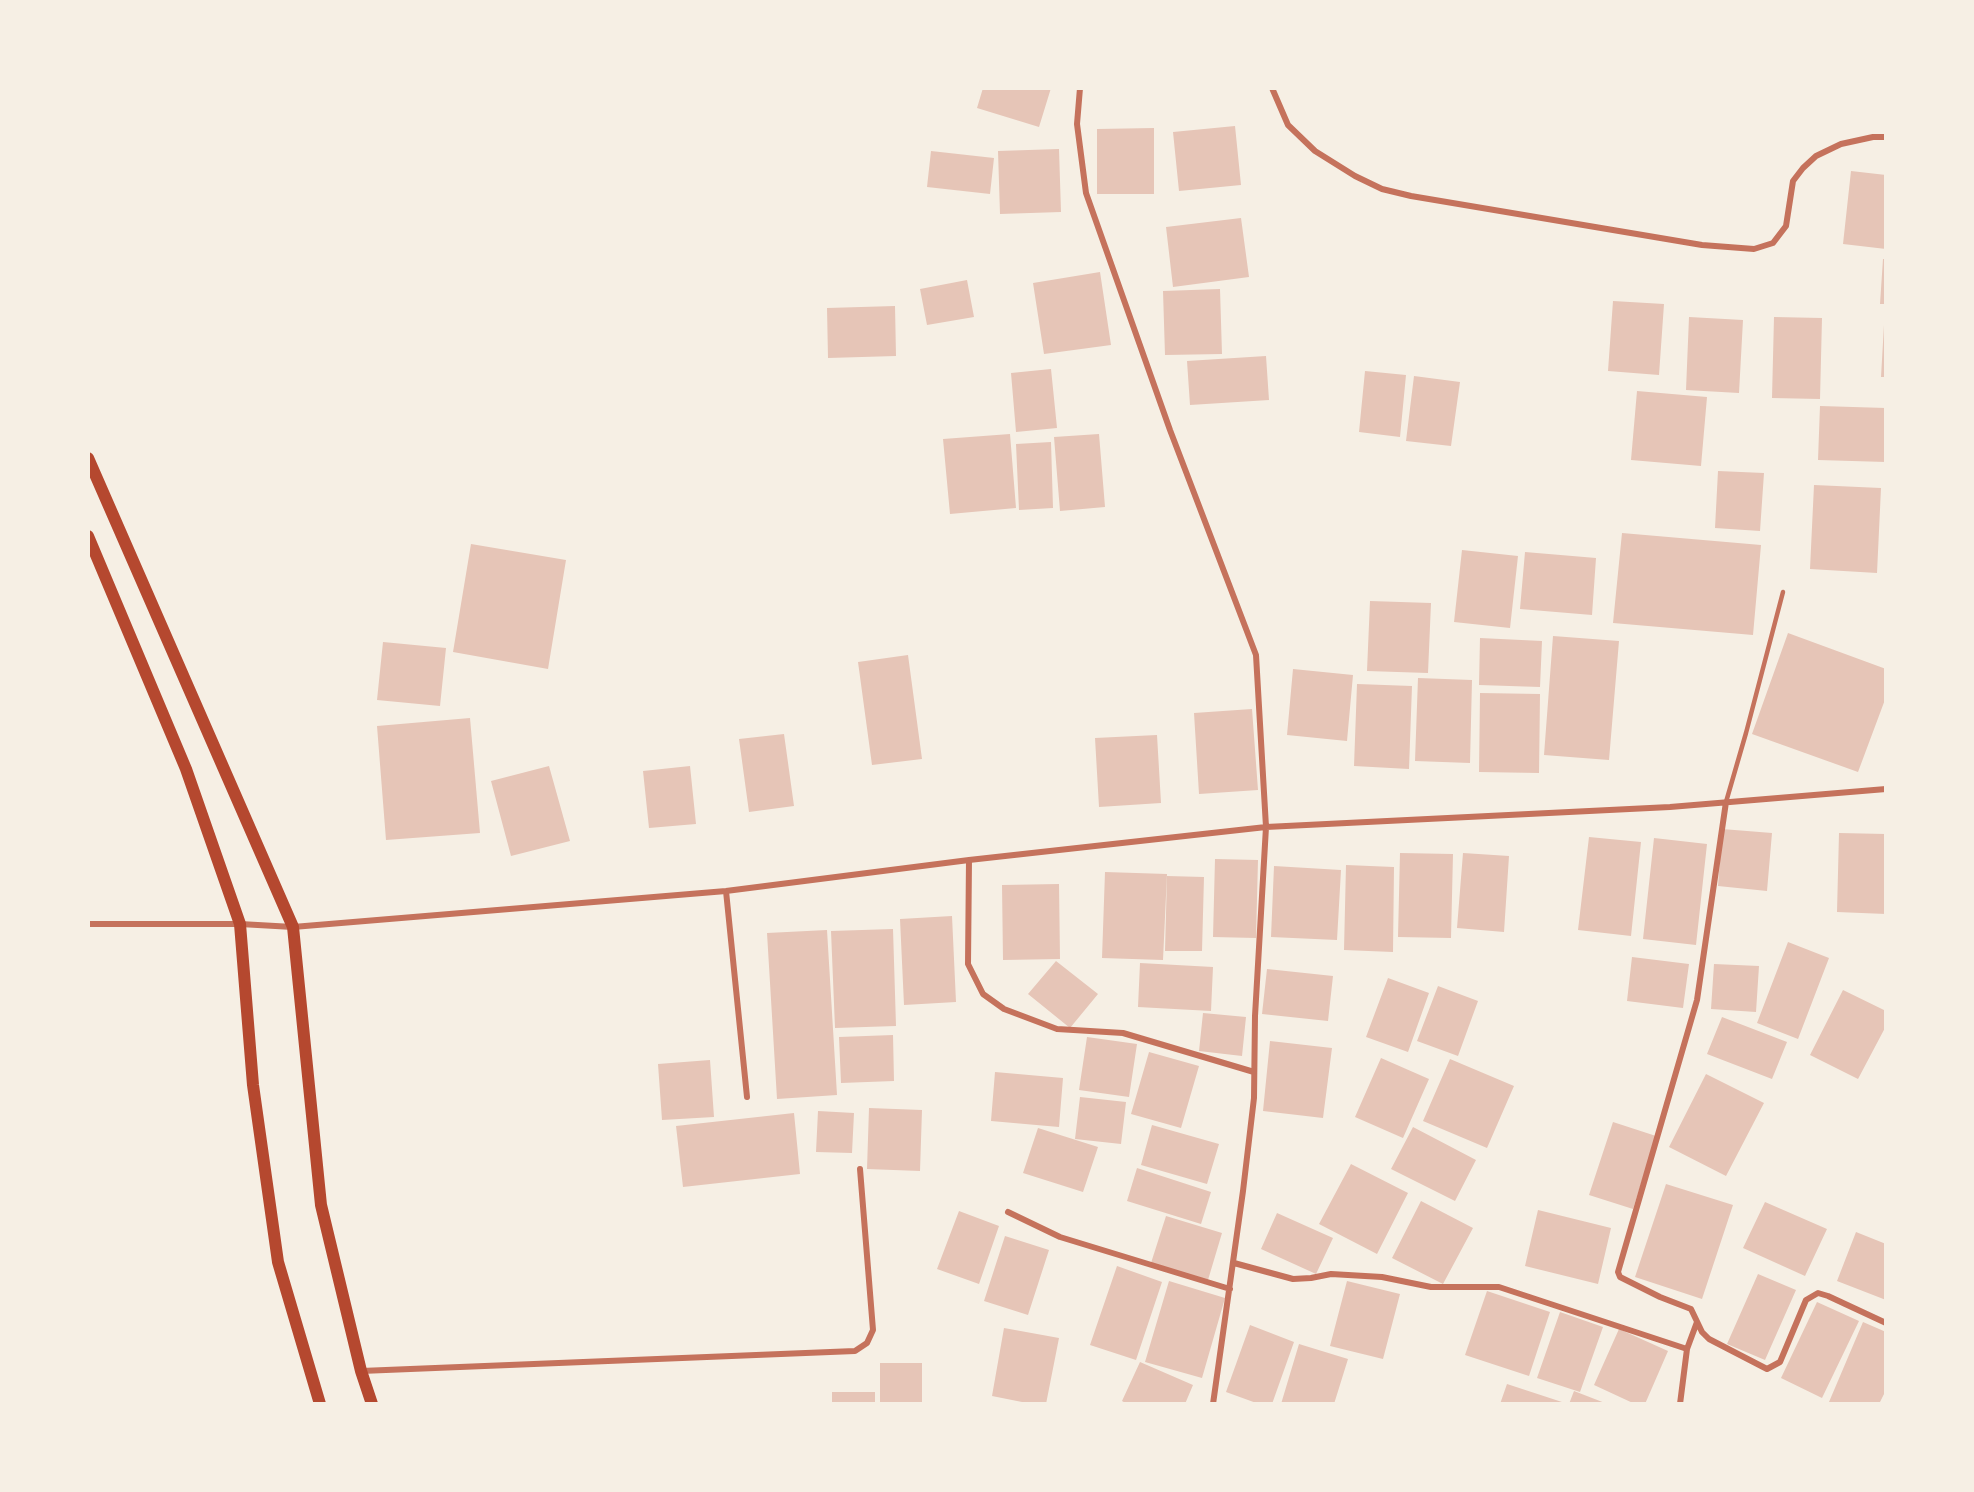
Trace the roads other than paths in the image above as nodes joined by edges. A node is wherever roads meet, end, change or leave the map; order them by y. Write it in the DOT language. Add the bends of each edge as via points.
graph roads {
  1 [pos="1080,88"];
  2 [pos="1272,88"];
  3 [pos="1886,137"];
  4 [pos="88,458"];
  5 [pos="88,536"];
  6 [pos="1783,592"];
  7 [pos="1886,789"];
  8 [pos="1726,802"];
  9 [pos="1266,827"];
  10 [pos="969,860"];
  11 [pos="726,891"];
  12 [pos="88,924"];
  13 [pos="240,924"];
  14 [pos="294,927"];
  15 [pos="1254,1072"];
  16 [pos="747,1097"];
  17 [pos="860,1169"];
  18 [pos="1008,1212"];
  19 [pos="1234,1263"];
  20 [pos="1230,1289"];
  21 [pos="1696,1322"];
  22 [pos="1886,1323"];
  23 [pos="1687,1348"];
  24 [pos="361,1371"];
  25 [pos="320,1404"];
  26 [pos="372,1404"];
  27 [pos="1213,1404"];
  28 [pos="1680,1404"];
  1 -- 9 [label="street" via="1077,124 1086,193 1170,430 1256,655"];
  2 -- 3 [label="street" via="1288,125 1315,151 1382,189 1702,245 1754,249 1773,243 1786,226 1793,181 1803,168 1816,156 1841,144"];
  4 -- 14 [label="main road"];
  5 -- 13 [label="main road" via="186,769"];
  6 -- 8 [label="lane"];
  7 -- 8 [label="street"];
  8 -- 9 [label="street"];
  8 -- 21 [label="street" via="1697,999 1618,1272 1620,1277 1660,1297 1691,1308"];
  9 -- 10 [label="street"];
  9 -- 15 [label="street"];
  10 -- 11 [label="street"];
  10 -- 15 [label="street" via="968,964 983,994 1004,1008 1057,1029 1123,1033"];
  11 -- 14 [label="street"];
  11 -- 16 [label="street"];
  12 -- 13 [label="street"];
  13 -- 14 [label="street"];
  13 -- 25 [label="main road" via="253,1085 278,1262"];
  14 -- 24 [label="main road" via="321,1205"];
  15 -- 19 [label="street"];
  17 -- 24 [label="street" via="873,1330 867,1343 855,1351"];
  18 -- 20 [label="street" via="1060,1237"];
  19 -- 20 [label="street"];
  19 -- 23 [label="street" via="1293,1279 1331,1274 1382,1277 1431,1287 1499,1287"];
  20 -- 27 [label="street"];
  21 -- 22 [label="street" via="1709,1339 1767,1369 1780,1362 1806,1300 1818,1293"];
  21 -- 23 [label="street"];
  23 -- 28 [label="street"];
  24 -- 26 [label="main road"];
}
